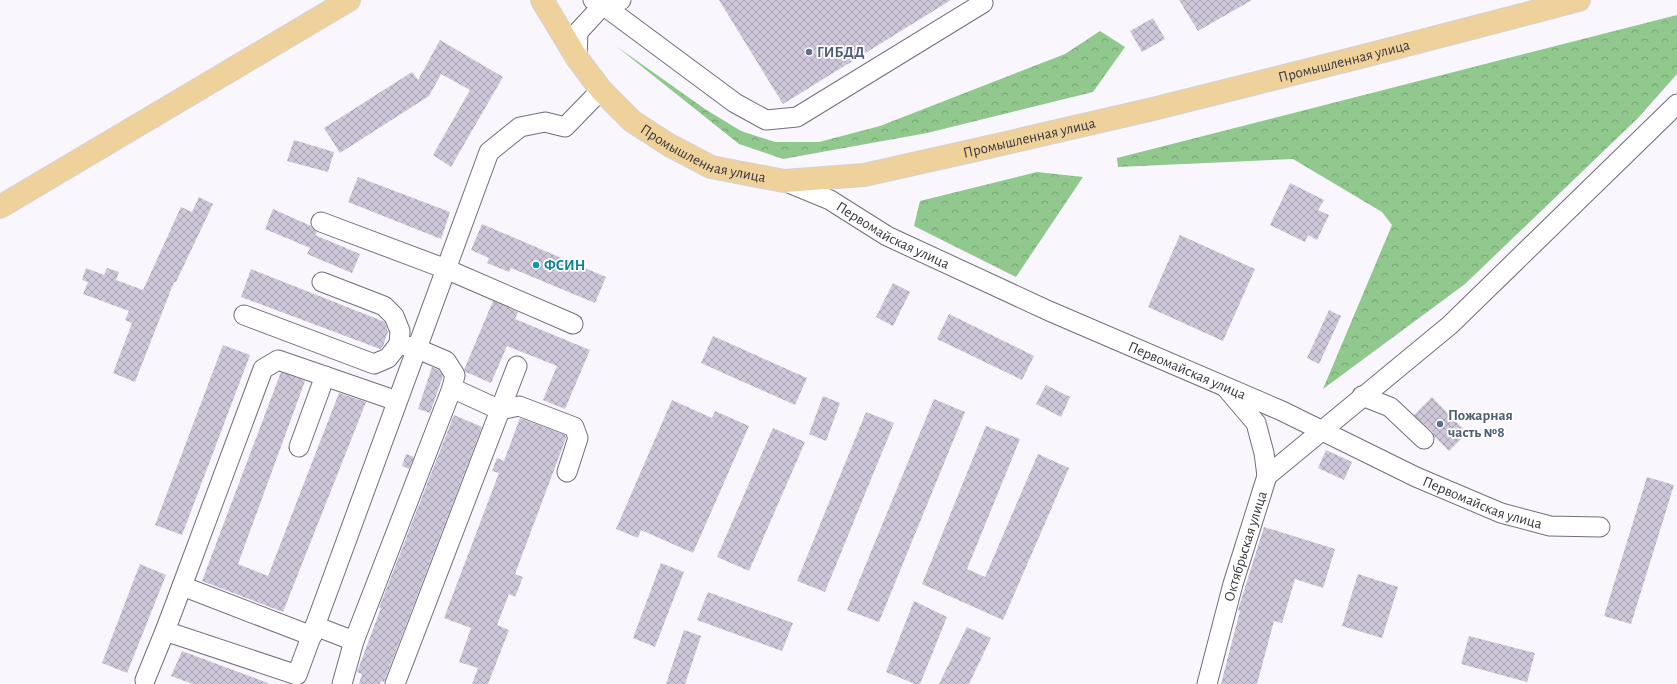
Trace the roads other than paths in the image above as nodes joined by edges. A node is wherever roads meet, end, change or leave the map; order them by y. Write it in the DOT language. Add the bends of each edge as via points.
graph roads {
  1 [pos="349,0"];
  2 [pos="542,0"];
  3 [pos="621,0"];
  4 [pos="1579,0"];
  5 [pos="598,2"];
  6 [pos="983,3"];
  7 [pos="577,58"];
  8 [pos="601,90"];
  9 [pos="1677,104"];
  10 [pos="784,181"];
  11 [pos="0,207"];
  12 [pos="320,222"];
  13 [pos="446,269"];
  14 [pos="322,282"];
  15 [pos="244,316"];
  16 [pos="573,324"];
  17 [pos="399,344"];
  18 [pos="418,349"];
  19 [pos="517,366"];
  20 [pos="325,376"];
  21 [pos="1224,386"];
  22 [pos="452,388"];
  23 [pos="1362,396"];
  24 [pos="397,401"];
  25 [pos="500,410"];
  26 [pos="1321,431"];
  27 [pos="1424,439"];
  28 [pos="299,447"];
  29 [pos="567,472"];
  30 [pos="1267,476"];
  31 [pos="1600,527"];
  32 [pos="182,586"];
  33 [pos="165,630"];
  34 [pos="314,631"];
  35 [pos="354,641"];
  36 [pos="145,680"];
  37 [pos="342,684"];
  38 [pos="395,684"];
  39 [pos="1208,684"];
  1 -- 11 [label="main road"];
  2 -- 7 [label="main road, Промышленная улица"];
  3 -- 5 [label="street"];
  4 -- 10 [label="main road, Промышленная улица" via="1352,59 973,151 864,175"];
  5 -- 6 [label="street" via="735,103 766,120 797,117"];
  5 -- 7 [label="street" via="578,32"];
  7 -- 8 [label="main road, Промышленная улица"];
  8 -- 10 [label="main road, Промышленная улица" via="632,121 669,145 711,167"];
  8 -- 13 [label="street" via="564,127 545,122 520,128 489,152"];
  9 -- 23 [label="street, Октябрьская улица" via="1450,325"];
  10 -- 21 [label="street, Первомайская улица" via="830,200 887,236 1049,311"];
  12 -- 13 [label="street"];
  13 -- 16 [label="street"];
  13 -- 18 [label="street"];
  14 -- 17 [label="street" via="384,306 394,316 400,331"];
  15 -- 17 [label="street" via="374,364 388,358"];
  17 -- 18 [label="street"];
  18 -- 22 [label="street" via="446,361 455,375"];
  18 -- 24 [label="street"];
  19 -- 25 [label="street"];
  20 -- 24 [label="street"];
  20 -- 28 [label="street"];
  20 -- 32 [label="street" via="278,360 263,369"];
  21 -- 26 [label="street, Первомайская улица"];
  21 -- 30 [label="street" via="1256,423"];
  22 -- 25 [label="street"];
  22 -- 35 [label="street"];
  23 -- 26 [label="street, Октябрьская улица"];
  23 -- 27 [label="street" via="1390,407"];
  24 -- 34 [label="street"];
  25 -- 29 [label="street" via="519,406 574,427 578,438"];
  25 -- 38 [label="street"];
  26 -- 30 [label="street, Октябрьская улица"];
  26 -- 31 [label="street, Первомайская улица" via="1416,477 1502,513 1550,526"];
  30 -- 39 [label="street, Октябрьская улица" via="1233,584"];
  32 -- 33 [label="street"];
  32 -- 34 [label="street"];
  33 -- 34 [label="street" via="298,675"];
  33 -- 36 [label="street"];
  34 -- 35 [label="street"];
  35 -- 37 [label="street"];
}
